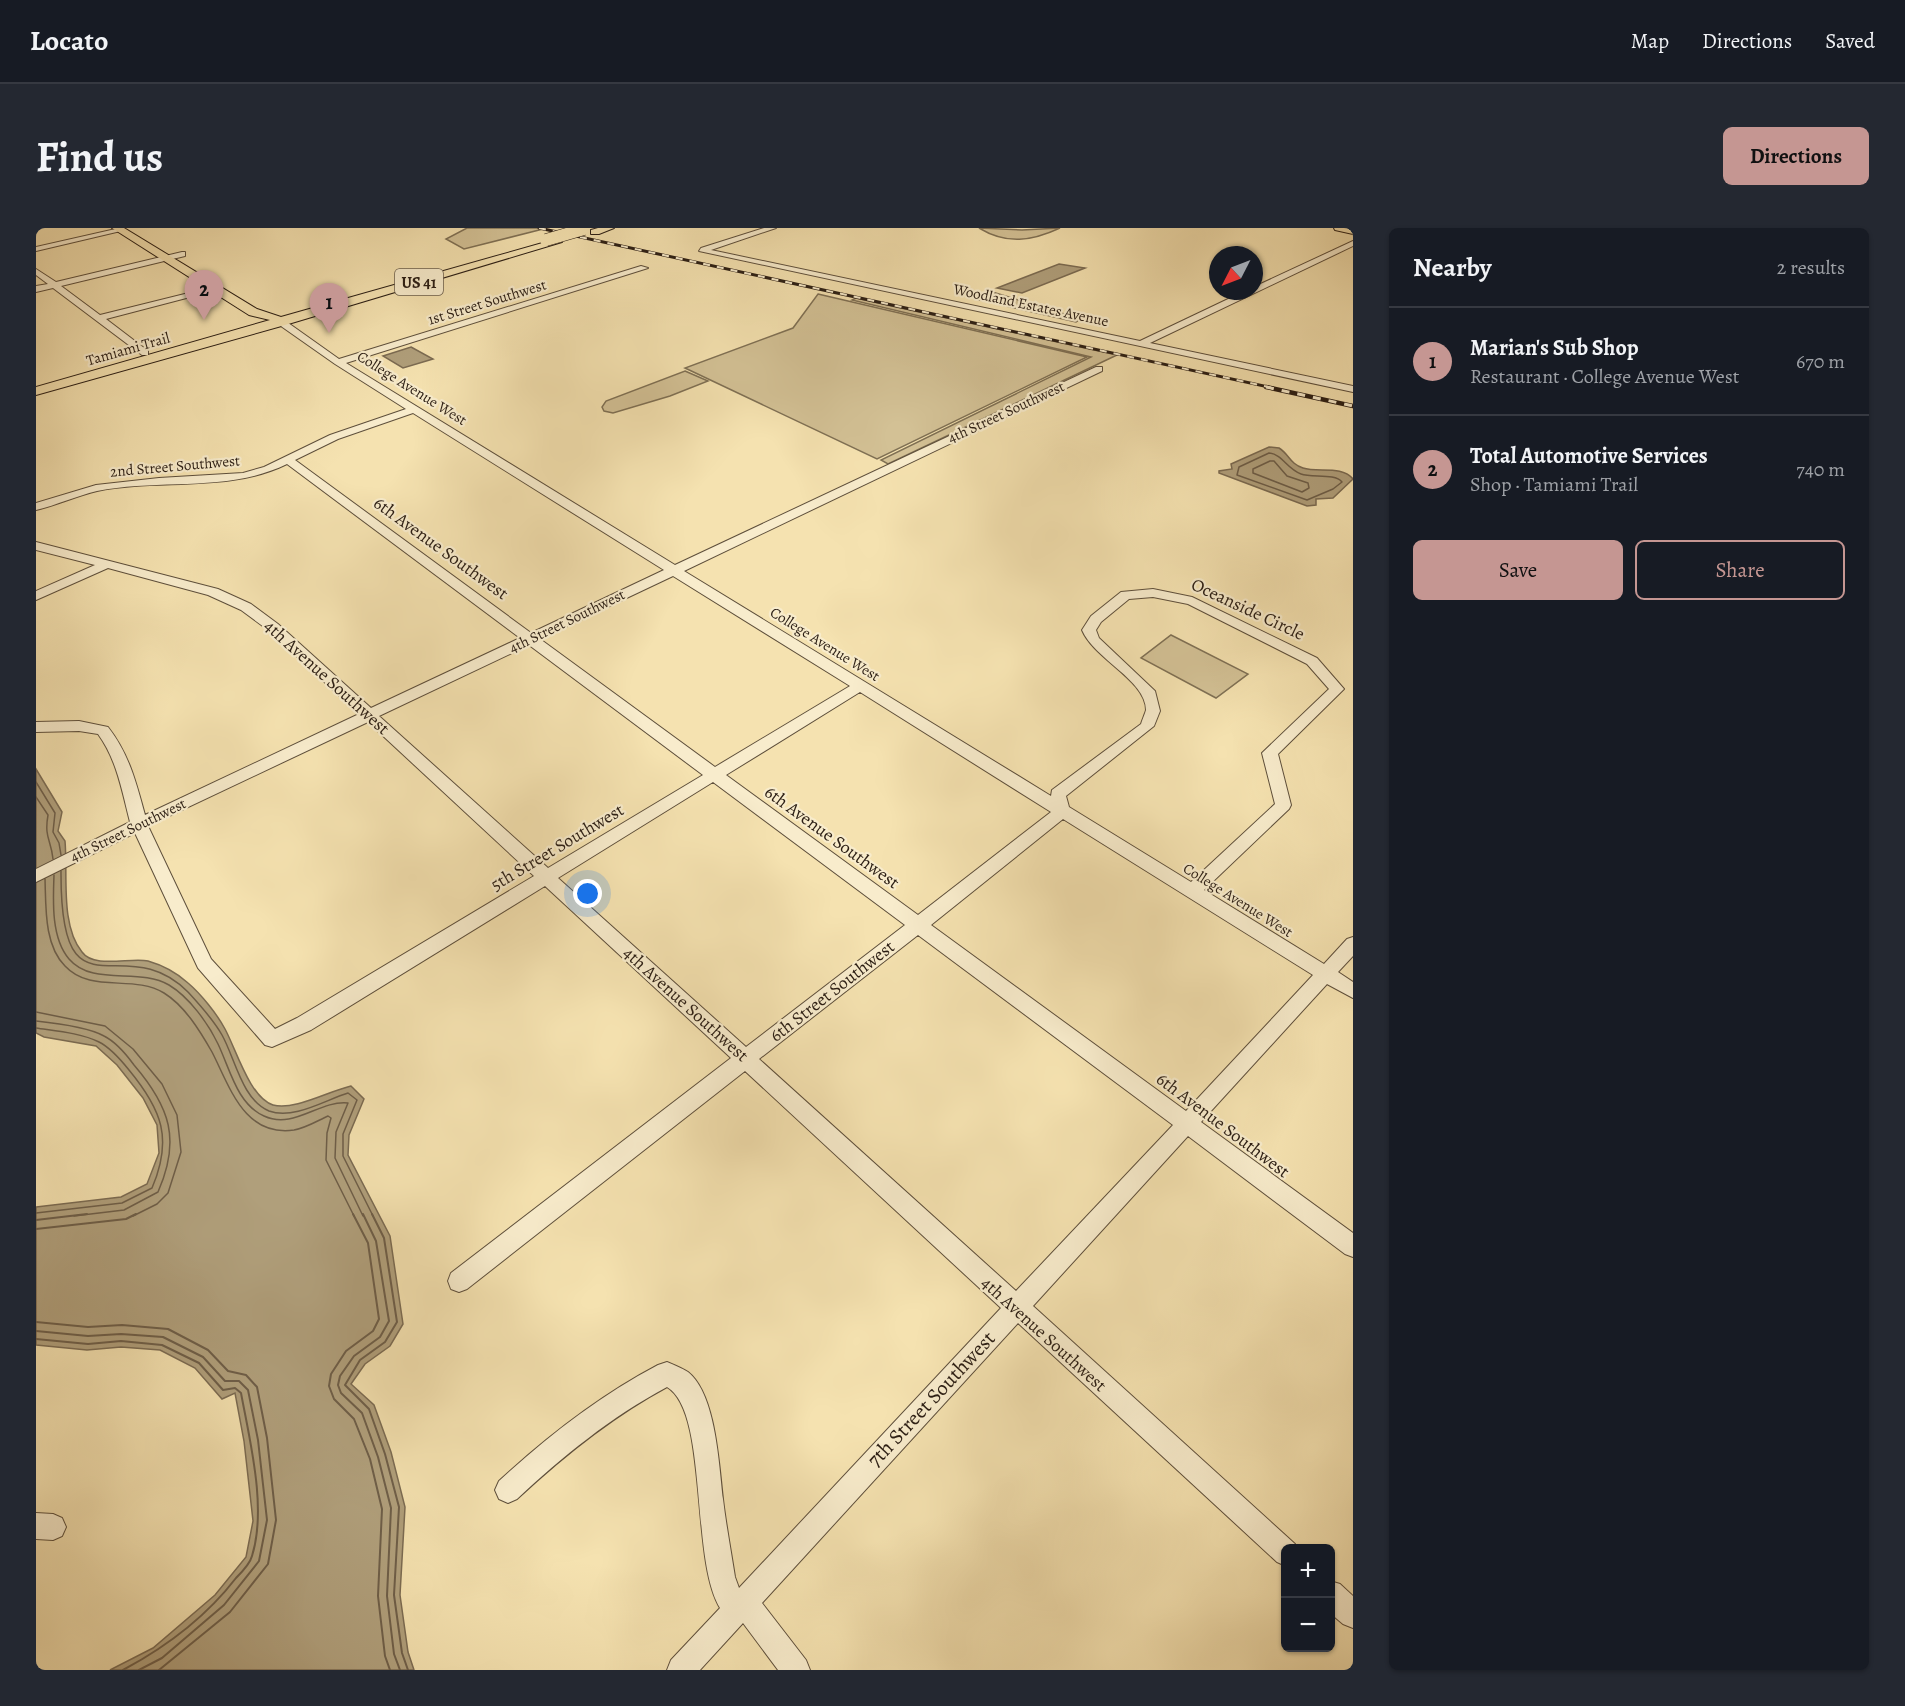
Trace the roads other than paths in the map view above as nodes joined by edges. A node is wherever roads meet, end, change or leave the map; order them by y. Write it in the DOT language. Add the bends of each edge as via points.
graph roads {
  1 [pos="138,228"];
  2 [pos="609,228"];
  3 [pos="772,228"];
  4 [pos="1339,228"];
  5 [pos="119,229"];
  6 [pos="590,230"];
  7 [pos="1353,231"];
  8 [pos="1353,243"];
  9 [pos="36,249"];
  10 [pos="182,254"];
  11 [pos="166,258"];
  12 [pos="644,268"];
  13 [pos="36,271"];
  14 [pos="55,285"];
  15 [pos="1263,286"];
  16 [pos="214,288"];
  17 [pos="36,289"];
  18 [pos="241,290"];
  19 [pos="1234,300"];
  20 [pos="260,302"];
  21 [pos="100,318"];
  22 [pos="278,320"];
  23 [pos="1142,344"];
  24 [pos="145,353"];
  25 [pos="338,362"];
  26 [pos="133,364"];
  27 [pos="1099,369"];
  28 [pos="36,383"];
  29 [pos="1353,389"];
  30 [pos="36,392"];
  31 [pos="415,410"];
  32 [pos="288,460"];
  33 [pos="36,507"];
  34 [pos="36,546"];
  35 [pos="105,565"];
  36 [pos="674,570"];
  37 [pos="36,596"];
  38 [pos="530,638"];
  39 [pos="860,686"];
  40 [pos="370,715"];
  41 [pos="36,727"];
  42 [pos="714,775"];
  43 [pos="1062,812"];
  44 [pos="139,824"];
  45 [pos="36,876"];
  46 [pos="546,876"];
  47 [pos="1192,891"];
  48 [pos="918,924"];
  49 [pos="1353,944"];
  50 [pos="1326,974"];
  51 [pos="1353,990"];
  52 [pos="745,1058"];
  53 [pos="1187,1123"];
  54 [pos="1353,1246"];
  55 [pos="459,1281"];
  56 [pos="1015,1308"];
  57 [pos="508,1490"];
  58 [pos="1281,1548"];
  59 [pos="1335,1598"];
  60 [pos="740,1605"];
  61 [pos="1353,1614"];
  62 [pos="681,1670"];
  63 [pos="796,1670"];
  1 -- 10 [label="main road"];
  2 -- 6 [label="main road, Tamiami Trail / US 41"];
  3 -- 23 [label="street, Woodland Estates Avenue" via="703,251"];
  4 -- 7 [label="main road"];
  5 -- 9 [label="street"];
  5 -- 11 [label="main road"];
  6 -- 22 [label="main road, Tamiami Trail / US 41"];
  8 -- 15 [label="street"];
  10 -- 11 [label="street"];
  10 -- 18 [label="main road"];
  11 -- 14 [label="street"];
  11 -- 16 [label="main road"];
  12 -- 25 [label="street, 1st Street Southwest"];
  13 -- 14 [label="street"];
  14 -- 17 [label="street"];
  14 -- 21 [label="street"];
  16 -- 21 [label="street"];
  16 -- 22 [label="main road" via="253,312"];
  19 -- 23 [label="street"];
  20 -- 22 [label="main road"];
  21 -- 24 [label="street"];
  22 -- 24 [label="main road, Tamiami Trail / US 41"];
  22 -- 25 [label="street, College Avenue West"];
  22 -- 26 [label="main road, Tamiami Trail / US 41"];
  23 -- 29 [label="street, Woodland Estates Avenue"];
  24 -- 26 [label="main road"];
  24 -- 28 [label="main road, Tamiami Trail / US 41"];
  25 -- 31 [label="street, College Avenue West"];
  26 -- 30 [label="main road, Tamiami Trail / US 41"];
  27 -- 36 [label="street, 4th Street Southwest"];
  31 -- 32 [label="street, 2nd Street Southwest" via="334,437"];
  31 -- 36 [label="street, College Avenue West"];
  32 -- 33 [label="street, 2nd Street Southwest" via="244,476 96,488"];
  32 -- 38 [label="street, 6th Avenue Southwest"];
  34 -- 35 [label="street, 4th Avenue Southwest"];
  35 -- 37 [label="street"];
  35 -- 40 [label="street, 4th Avenue Southwest" via="213,592 246,607"];
  36 -- 38 [label="street, 4th Street Southwest"];
  36 -- 39 [label="street, College Avenue West"];
  38 -- 40 [label="street, 4th Street Southwest"];
  38 -- 42 [label="street, 6th Avenue Southwest"];
  39 -- 42 [label="street, 5th Street Southwest"];
  39 -- 43 [label="street, College Avenue West"];
  40 -- 44 [label="street, 4th Street Southwest"];
  40 -- 46 [label="street, 4th Avenue Southwest"];
  41 -- 44 [label="street" via="104,730 123,764"];
  42 -- 46 [label="street, 5th Street Southwest"];
  42 -- 48 [label="street, 6th Avenue Southwest"];
  43 -- 47 [label="street, College Avenue West"];
  43 -- 47 [label="street, Oceanside Circle" via="1058,794 1147,726 1153,711 1148,690 1093,640 1089,630 1096,619 1126,595 1153,593 1192,601 1312,661 1337,688 1270,753 1282,805"];
  43 -- 48 [label="street, 6th Street Southwest"];
  44 -- 45 [label="street, 4th Street Southwest"];
  44 -- 46 [label="street, 5th Street Southwest" via="204,963 272,1039"];
  46 -- 52 [label="street, 4th Avenue Southwest"];
  47 -- 50 [label="street, College Avenue West"];
  48 -- 52 [label="street, 6th Street Southwest"];
  48 -- 53 [label="street, 6th Avenue Southwest"];
  49 -- 50 [label="street, 7th Street Southwest"];
  50 -- 51 [label="street, College Avenue West"];
  50 -- 53 [label="street, 7th Street Southwest"];
  52 -- 55 [label="street, 6th Street Southwest"];
  52 -- 56 [label="street, 4th Avenue Southwest"];
  53 -- 54 [label="street, 6th Avenue Southwest"];
  53 -- 56 [label="street, 7th Street Southwest"];
  56 -- 58 [label="street, 4th Avenue Southwest"];
  56 -- 60 [label="street, 7th Street Southwest"];
  57 -- 60 [label="street" via="555,1446 639,1388 667,1374 681,1382 697,1408 708,1461 721,1576 728,1596"];
  59 -- 61 [label="street"];
  60 -- 62 [label="street, 7th Street Southwest"];
  60 -- 63 [label="street"];
}
